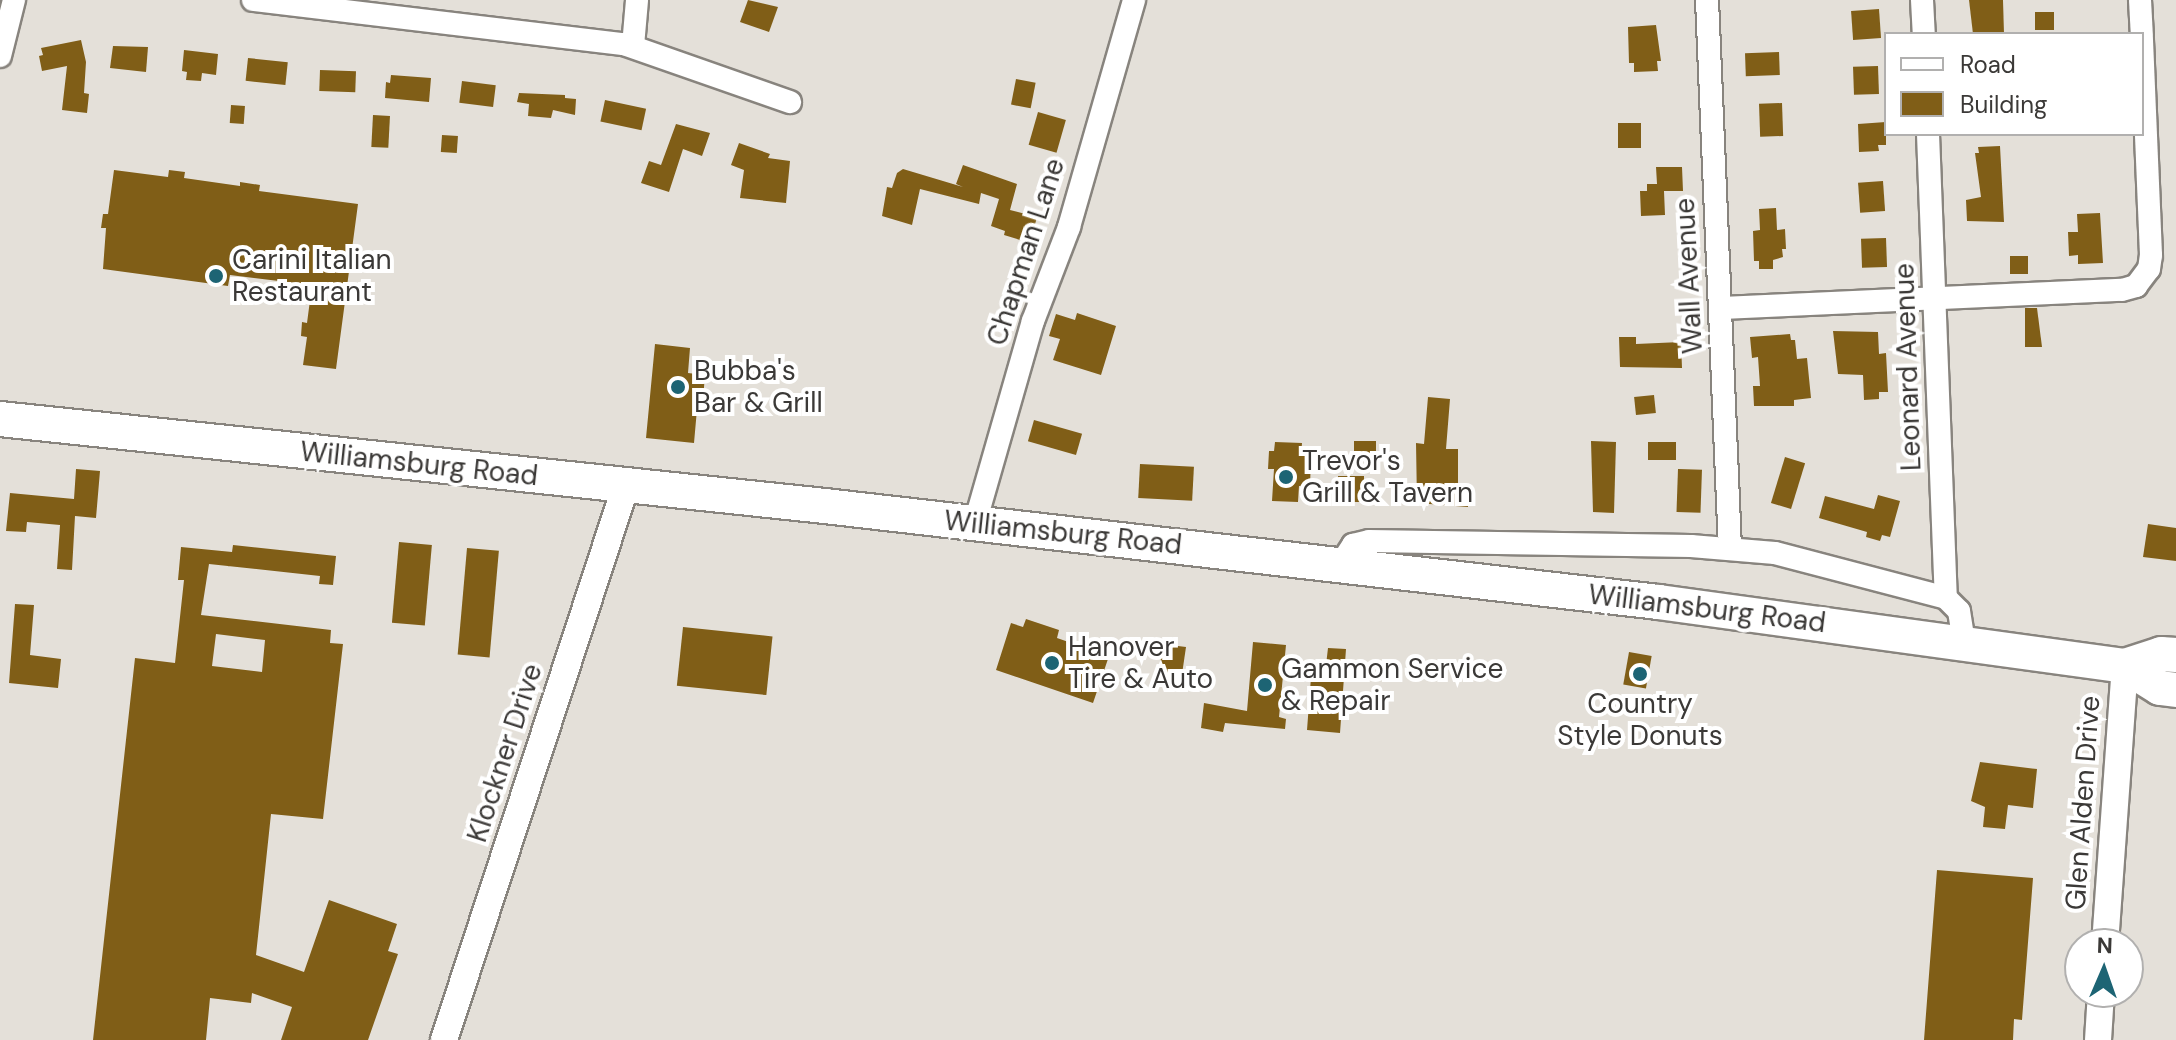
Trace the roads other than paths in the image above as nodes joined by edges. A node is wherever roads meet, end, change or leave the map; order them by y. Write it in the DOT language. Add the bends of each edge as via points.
graph roads {
  1 [pos="14,0"];
  2 [pos="253,0"];
  3 [pos="637,0"];
  4 [pos="1134,0"];
  5 [pos="1707,0"];
  6 [pos="1922,0"];
  7 [pos="2140,0"];
  8 [pos="347,5"];
  9 [pos="1924,32"];
  10 [pos="2142,32"];
  11 [pos="633,46"];
  12 [pos="0,56"];
  13 [pos="2144,85"];
  14 [pos="790,102"];
  15 [pos="1928,136"];
  16 [pos="1936,298"];
  17 [pos="1722,308"];
  18 [pos="0,419"];
  19 [pos="626,485"];
  20 [pos="975,523"];
  21 [pos="1730,548"];
  22 [pos="1340,565"];
  23 [pos="1946,598"];
  24 [pos="1964,644"];
  25 [pos="2176,655"];
  26 [pos="2125,666"];
  27 [pos="2176,690"];
  28 [pos="2106,928"];
  29 [pos="2100,1008"];
  30 [pos="444,1040"];
  31 [pos="2098,1040"];
  1 -- 12 [label="street"];
  2 -- 8 [label="street"];
  3 -- 11 [label="street"];
  4 -- 20 [label="street, Chapman Lane"];
  5 -- 17 [label="street, Wall Avenue"];
  6 -- 9 [label="street"];
  7 -- 10 [label="street"];
  8 -- 11 [label="street"];
  11 -- 14 [label="street"];
  13 -- 16 [label="street" via="2151,255 2141,282 2122,290"];
  15 -- 16 [label="street, Leonard Avenue"];
  16 -- 17 [label="street"];
  16 -- 23 [label="street, Leonard Avenue"];
  17 -- 21 [label="street, Wall Avenue"];
  18 -- 19 [label="main road, Williamsburg Road"];
  19 -- 20 [label="main road, Williamsburg Road"];
  19 -- 30 [label="street, Klockner Drive"];
  20 -- 22 [label="main road, Williamsburg Road"];
  21 -- 22 [label="street" via="1369,541 1353,545"];
  21 -- 23 [label="street" via="1775,553"];
  22 -- 24 [label="main road, Williamsburg Road"];
  23 -- 24 [label="street" via="1959,611"];
  24 -- 26 [label="main road, Williamsburg Road"];
  25 -- 26 [label="main road, Williamsburg Road" via="2161,654"];
  26 -- 27 [label="main road, Williamsburg Road" via="2160,688"];
  26 -- 28 [label="street, Glen Alden Drive"];
  29 -- 31 [label="street"];
}
